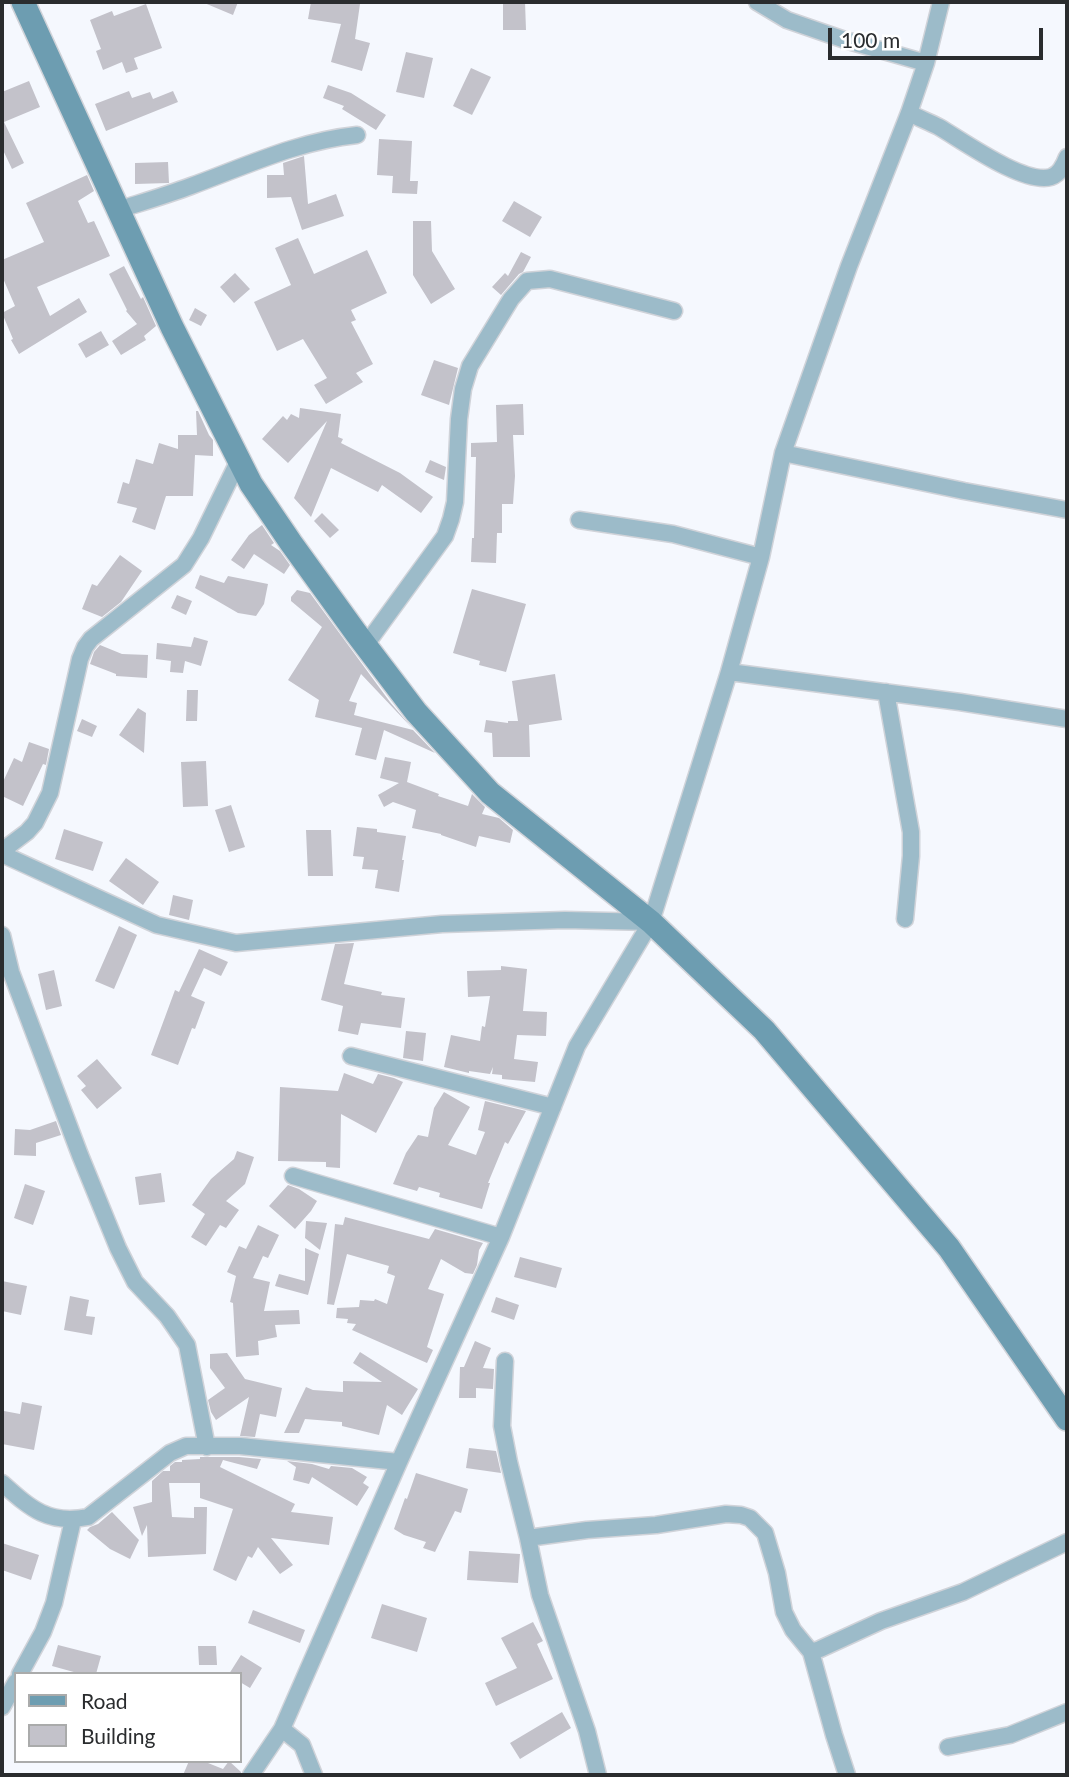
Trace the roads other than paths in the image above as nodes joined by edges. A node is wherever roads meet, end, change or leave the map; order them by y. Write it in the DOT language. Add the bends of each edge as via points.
graph roads {
  1 [pos="23,2"];
  2 [pos="757,2"];
  3 [pos="942,2"];
  4 [pos="926,63"];
  5 [pos="909,113"];
  6 [pos="357,135"];
  7 [pos="1067,157"];
  8 [pos="118,210"];
  9 [pos="674,311"];
  10 [pos="783,453"];
  11 [pos="239,460"];
  12 [pos="1067,510"];
  13 [pos="579,520"];
  14 [pos="761,557"];
  15 [pos="365,646"];
  16 [pos="729,672"];
  17 [pos="886,692"];
  18 [pos="1067,719"];
  19 [pos="2,852"];
  20 [pos="905,919"];
  21 [pos="651,922"];
  22 [pos="2,935"];
  23 [pos="351,1056"];
  24 [pos="553,1107"];
  25 [pos="293,1176"];
  26 [pos="501,1237"];
  27 [pos="505,1361"];
  28 [pos="1067,1419"];
  29 [pos="207,1447"];
  30 [pos="399,1462"];
  31 [pos="2,1483"];
  32 [pos="73,1520"];
  33 [pos="528,1538"];
  34 [pos="1067,1542"];
  35 [pos="811,1651"];
  36 [pos="21,1672"];
  37 [pos="14,1686"];
  38 [pos="2,1707"];
  39 [pos="1067,1712"];
  40 [pos="282,1729"];
  41 [pos="948,1747"];
  42 [pos="251,1775"];
  43 [pos="314,1775"];
  44 [pos="598,1775"];
  45 [pos="847,1775"];
  1 -- 8 [label="street"];
  2 -- 4 [label="street" via="787,20"];
  3 -- 4 [label="street"];
  4 -- 5 [label="street"];
  5 -- 7 [label="street" via="1029,176 1058,174"];
  5 -- 10 [label="street"];
  6 -- 8 [label="street" via="277,153"];
  8 -- 11 [label="street"];
  9 -- 15 [label="street" via="550,279 527,281 470,366 459,419 452,519"];
  10 -- 12 [label="street"];
  10 -- 14 [label="street"];
  11 -- 15 [label="street" via="251,484"];
  11 -- 19 [label="street" via="184,565 85,647 50,793 27,832"];
  13 -- 14 [label="street" via="673,534"];
  14 -- 16 [label="street"];
  15 -- 21 [label="street" via="416,712 490,793"];
  16 -- 17 [label="street"];
  16 -- 21 [label="street"];
  17 -- 18 [label="street"];
  17 -- 20 [label="street" via="911,832"];
  19 -- 21 [label="street" via="157,925 236,943 442,924"];
  21 -- 24 [label="street" via="577,1046"];
  21 -- 28 [label="street" via="764,1030 864,1146 948,1248"];
  22 -- 29 [label="street" via="11,972 118,1248 135,1282 187,1345"];
  23 -- 24 [label="street"];
  24 -- 26 [label="street"];
  25 -- 26 [label="street"];
  26 -- 30 [label="street"];
  27 -- 33 [label="street" via="502,1426"];
  29 -- 30 [label="street" via="240,1446"];
  29 -- 32 [label="street" via="186,1446 170,1453 88,1517"];
  30 -- 40 [label="street"];
  31 -- 32 [label="street" via="25,1504 48,1516"];
  32 -- 36 [label="street" via="54,1602"];
  33 -- 35 [label="street" via="726,1514 750,1518 765,1533 788,1621"];
  33 -- 44 [label="street" via="540,1595"];
  34 -- 35 [label="street" via="963,1592"];
  35 -- 45 [label="street"];
  37 -- 38 [label="street"];
  39 -- 41 [label="street" via="1010,1735"];
  40 -- 42 [label="street"];
  40 -- 43 [label="street" via="302,1745"];
}
